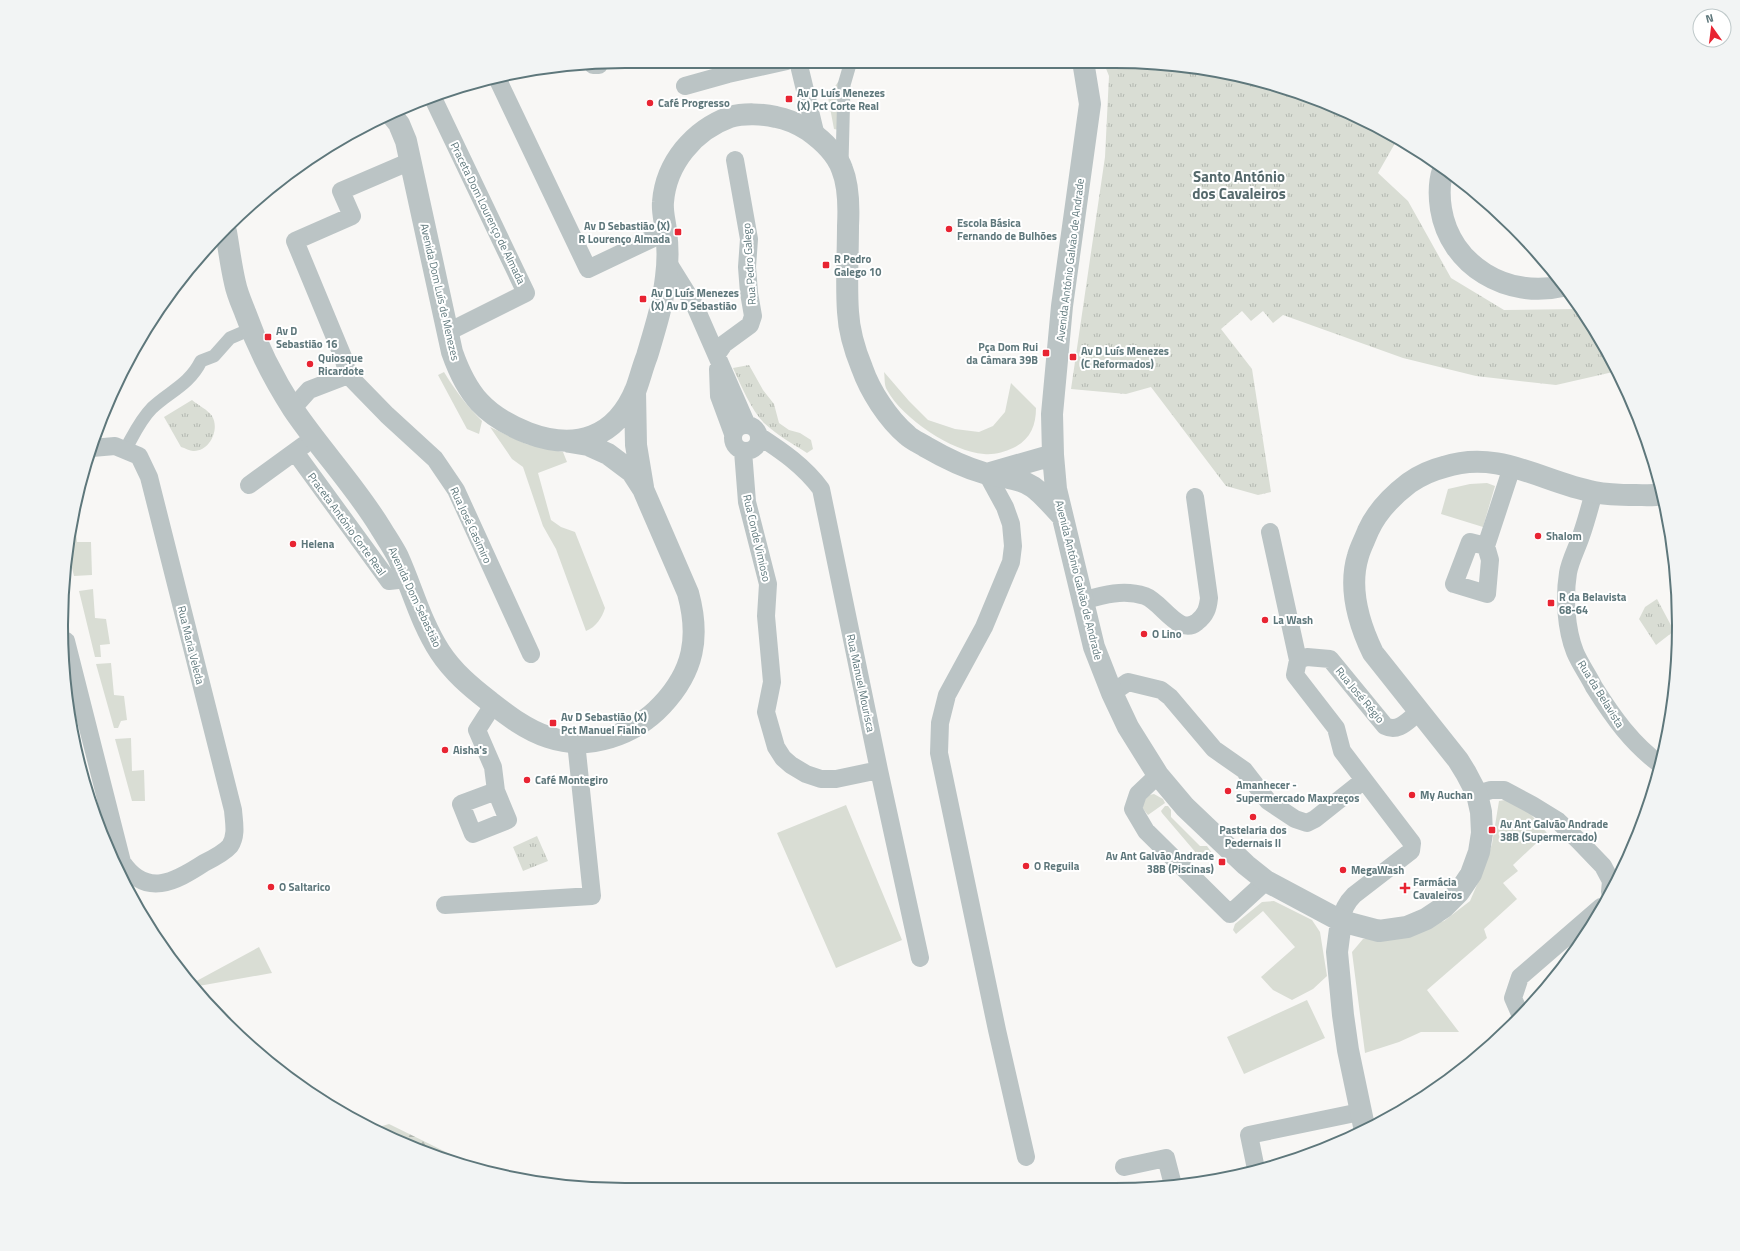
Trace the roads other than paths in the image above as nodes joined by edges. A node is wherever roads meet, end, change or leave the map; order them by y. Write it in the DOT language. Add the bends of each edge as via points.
graph roads {
  1 [pos="724,68"];
  2 [pos="800,68"];
  3 [pos="849,68"];
  4 [pos="1084,68"];
  5 [pos="499,83"];
  6 [pos="685,86"];
  7 [pos="435,102"];
  8 [pos="394,118"];
  9 [pos="816,136"];
  10 [pos="735,160"];
  11 [pos="411,161"];
  12 [pos="842,167"];
  13 [pos="1442,175"];
  14 [pos="666,232"];
  15 [pos="227,236"];
  16 [pos="667,262"];
  17 [pos="1557,287"];
  18 [pos="251,329"];
  19 [pos="448,332"];
  20 [pos="717,354"];
  21 [pos="348,375"];
  22 [pos="635,391"];
  23 [pos="293,408"];
  24 [pos="746,431"];
  25 [pos="315,438"];
  26 [pos="569,442"];
  27 [pos="98,448"];
  28 [pos="125,450"];
  29 [pos="295,452"];
  30 [pos="1054,464"];
  31 [pos="1512,467"];
  32 [pos="987,474"];
  33 [pos="1019,480"];
  34 [pos="249,485"];
  35 [pos="643,489"];
  36 [pos="1594,492"];
  37 [pos="1656,494"];
  38 [pos="1195,497"];
  39 [pos="1062,517"];
  40 [pos="1270,532"];
  41 [pos="1486,546"];
  42 [pos="407,579"];
  43 [pos="1082,601"];
  44 [pos="69,652"];
  45 [pos="531,654"];
  46 [pos="1298,660"];
  47 [pos="1112,693"];
  48 [pos="493,705"];
  49 [pos="1419,712"];
  50 [pos="576,742"];
  51 [pos="1655,761"];
  52 [pos="878,770"];
  53 [pos="1158,775"];
  54 [pos="1364,780"];
  55 [pos="496,791"];
  56 [pos="1477,794"];
  57 [pos="1610,880"];
  58 [pos="1266,881"];
  59 [pos="445,905"];
  60 [pos="1589,918"];
  61 [pos="1341,921"];
  62 [pos="920,958"];
  63 [pos="1518,1010"];
  64 [pos="1363,1122"];
  65 [pos="1026,1157"];
  66 [pos="1255,1165"];
  67 [pos="1124,1167"];
  68 [pos="1172,1180"];
  1 -- 6 [label="street"];
  2 -- 9 [label="street"];
  3 -- 12 [label="street" via="844,86"];
  4 -- 30 [label="street, Avenida António Galvão de Andrade" via="1090,104 1062,306 1052,414"];
  5 -- 14 [label="street" via="588,269"];
  7 -- 19 [label="street, Praceta Dom Lourenço de Almada" via="526,293"];
  8 -- 11 [label="street, Avenida Dom Luís de Menezes" via="406,141"];
  9 -- 12 [label="street, Avenida Dom Luís de Menezes" via="832,150"];
  9 -- 14 [label="street, Avenida Dom Luís de Menezes" via="796,122 753,114 732,116 712,125 682,151 664,186 662,207"];
  10 -- 20 [label="street, Rua Pedro Galego" via="749,239 748,293 753,316 750,325 724,344"];
  11 -- 19 [label="street, Avenida Dom Luís de Menezes"];
  11 -- 21 [label="street" via="342,191 352,216 295,241 338,343"];
  12 -- 32 [label="street, Avenida Dom Luís de Menezes" via="848,199 848,314 862,371 884,410 907,436 951,461"];
  13 -- 17 [label="street" via="1439,195 1442,216 1449,237 1462,255 1480,272 1497,282 1518,288"];
  14 -- 16 [label="street, Avenida Dom Luís de Menezes"];
  15 -- 18 [label="street, Avenida Dom Sebastião" via="235,285"];
  16 -- 20 [label="street" via="695,306"];
  16 -- 22 [label="street, Avenida Dom Luís de Menezes" via="659,316"];
  18 -- 23 [label="street, Avenida Dom Sebastião" via="270,371"];
  18 -- 28 [label="street" via="230,338 214,356 201,361 196,372 182,386 148,413"];
  19 -- 26 [label="street, Avenida Dom Luís de Menezes" via="460,375 482,406 510,426 540,437"];
  20 -- 24 [label="street"];
  21 -- 23 [label="street" via="309,390"];
  21 -- 45 [label="street, Rua José Casimiro" via="387,416 435,459 456,490"];
  22 -- 26 [label="street, Avenida Dom Luís de Menezes" via="606,430"];
  22 -- 35 [label="street" via="636,445"];
  23 -- 25 [label="street, Avenida Dom Sebastião"];
  24 -- 52 [label="street, Rua Manuel Mourisca" via="781,450 800,465 821,489"];
  24 -- 52 [label="street, Rua Conde Vimioso" via="758,444 755,448 743,451 747,502 768,584 767,624 772,682 766,712 771,736 783,758 791,765 821,779 836,779"];
  25 -- 29 [label="street"];
  25 -- 42 [label="street, Avenida Dom Sebastião" via="379,525 397,555"];
  26 -- 35 [label="street" via="588,445 608,454 632,472"];
  27 -- 28 [label="street, Rua Maria Veleda" via="115,446"];
  28 -- 44 [label="street, Rua Maria Veleda" via="139,456 149,477 233,810 235,831 229,846 199,867 172,881 158,884 144,882 130,873 122,862"];
  29 -- 34 [label="street"];
  29 -- 42 [label="street, Praceta António Corte Real" via="389,581"];
  30 -- 32 [label="street"];
  30 -- 33 [label="street, Avenida Dom Luís de Menezes"];
  30 -- 39 [label="street, Avenida António Galvão de Andrade"];
  31 -- 36 [label="street, Avenida António Galvão de Andrade"];
  31 -- 41 [label="street"];
  31 -- 49 [label="street, Avenida António Galvão de Andrade" via="1496,462 1473,460 1435,469 1415,479 1397,492 1381,509 1358,556 1355,599 1364,634 1374,653"];
  32 -- 33 [label="street, Avenida Dom Luís de Menezes"];
  32 -- 65 [label="street" via="1011,524 1011,562 984,627 947,695 940,723 939,753"];
  33 -- 39 [label="street, Avenida Dom Luís de Menezes" via="1034,488"];
  35 -- 50 [label="street, Avenida Dom Sebastião" via="688,593 693,611 694,645 686,671 673,693 651,716 623,734"];
  36 -- 37 [label="street, Avenida António Galvão de Andrade" via="1618,495"];
  36 -- 51 [label="street, Rua da Belavista" via="1568,572 1570,634 1581,665 1613,716 1628,735"];
  38 -- 43 [label="street" via="1209,598 1208,610 1203,617 1189,626 1180,625 1156,602 1145,596 1126,593 1107,594"];
  39 -- 43 [label="street, Avenida António Galvão de Andrade"];
  40 -- 46 [label="street"];
  42 -- 48 [label="street, Avenida Dom Sebastião" via="439,650 461,677"];
  43 -- 47 [label="street, Avenida António Galvão de Andrade" via="1094,647"];
  46 -- 49 [label="street, Rua José Régio" via="1307,657 1330,659 1385,726 1391,729 1398,728"];
  46 -- 54 [label="street" via="1295,675 1336,728 1342,751"];
  47 -- 53 [label="street, Avenida António Galvão de Andrade" via="1128,727"];
  47 -- 54 [label="street" via="1128,682 1161,690 1170,697 1214,749 1244,770 1268,801 1295,819 1307,823 1316,819"];
  48 -- 50 [label="street, Avenida Dom Sebastião" via="512,719 547,737"];
  48 -- 55 [label="street" via="478,730 494,766"];
  49 -- 56 [label="street, Avenida António Galvão de Andrade" via="1458,760"];
  50 -- 59 [label="street" via="592,896"];
  52 -- 62 [label="street, Rua Manuel Mourisca"];
  53 -- 58 [label="street, Avenida António Galvão de Andrade" via="1211,833"];
  53 -- 58 [label="street" via="1138,794 1133,809 1146,830 1230,914"];
  54 -- 61 [label="street" via="1412,843 1410,851 1354,895 1344,908"];
  56 -- 57 [label="street" via="1504,790 1558,821 1602,866"];
  56 -- 61 [label="street, Avenida António Galvão de Andrade" via="1482,833 1479,852 1471,874 1459,892 1444,907 1426,920 1407,927 1379,931"];
  58 -- 61 [label="street, Avenida António Galvão de Andrade"];
  60 -- 63 [label="street" via="1520,977 1513,998"];
  61 -- 64 [label="street" via="1337,952 1339,980 1348,1050"];
  64 -- 66 [label="street" via="1249,1135"];
  67 -- 68 [label="street" via="1166,1158"];
}
